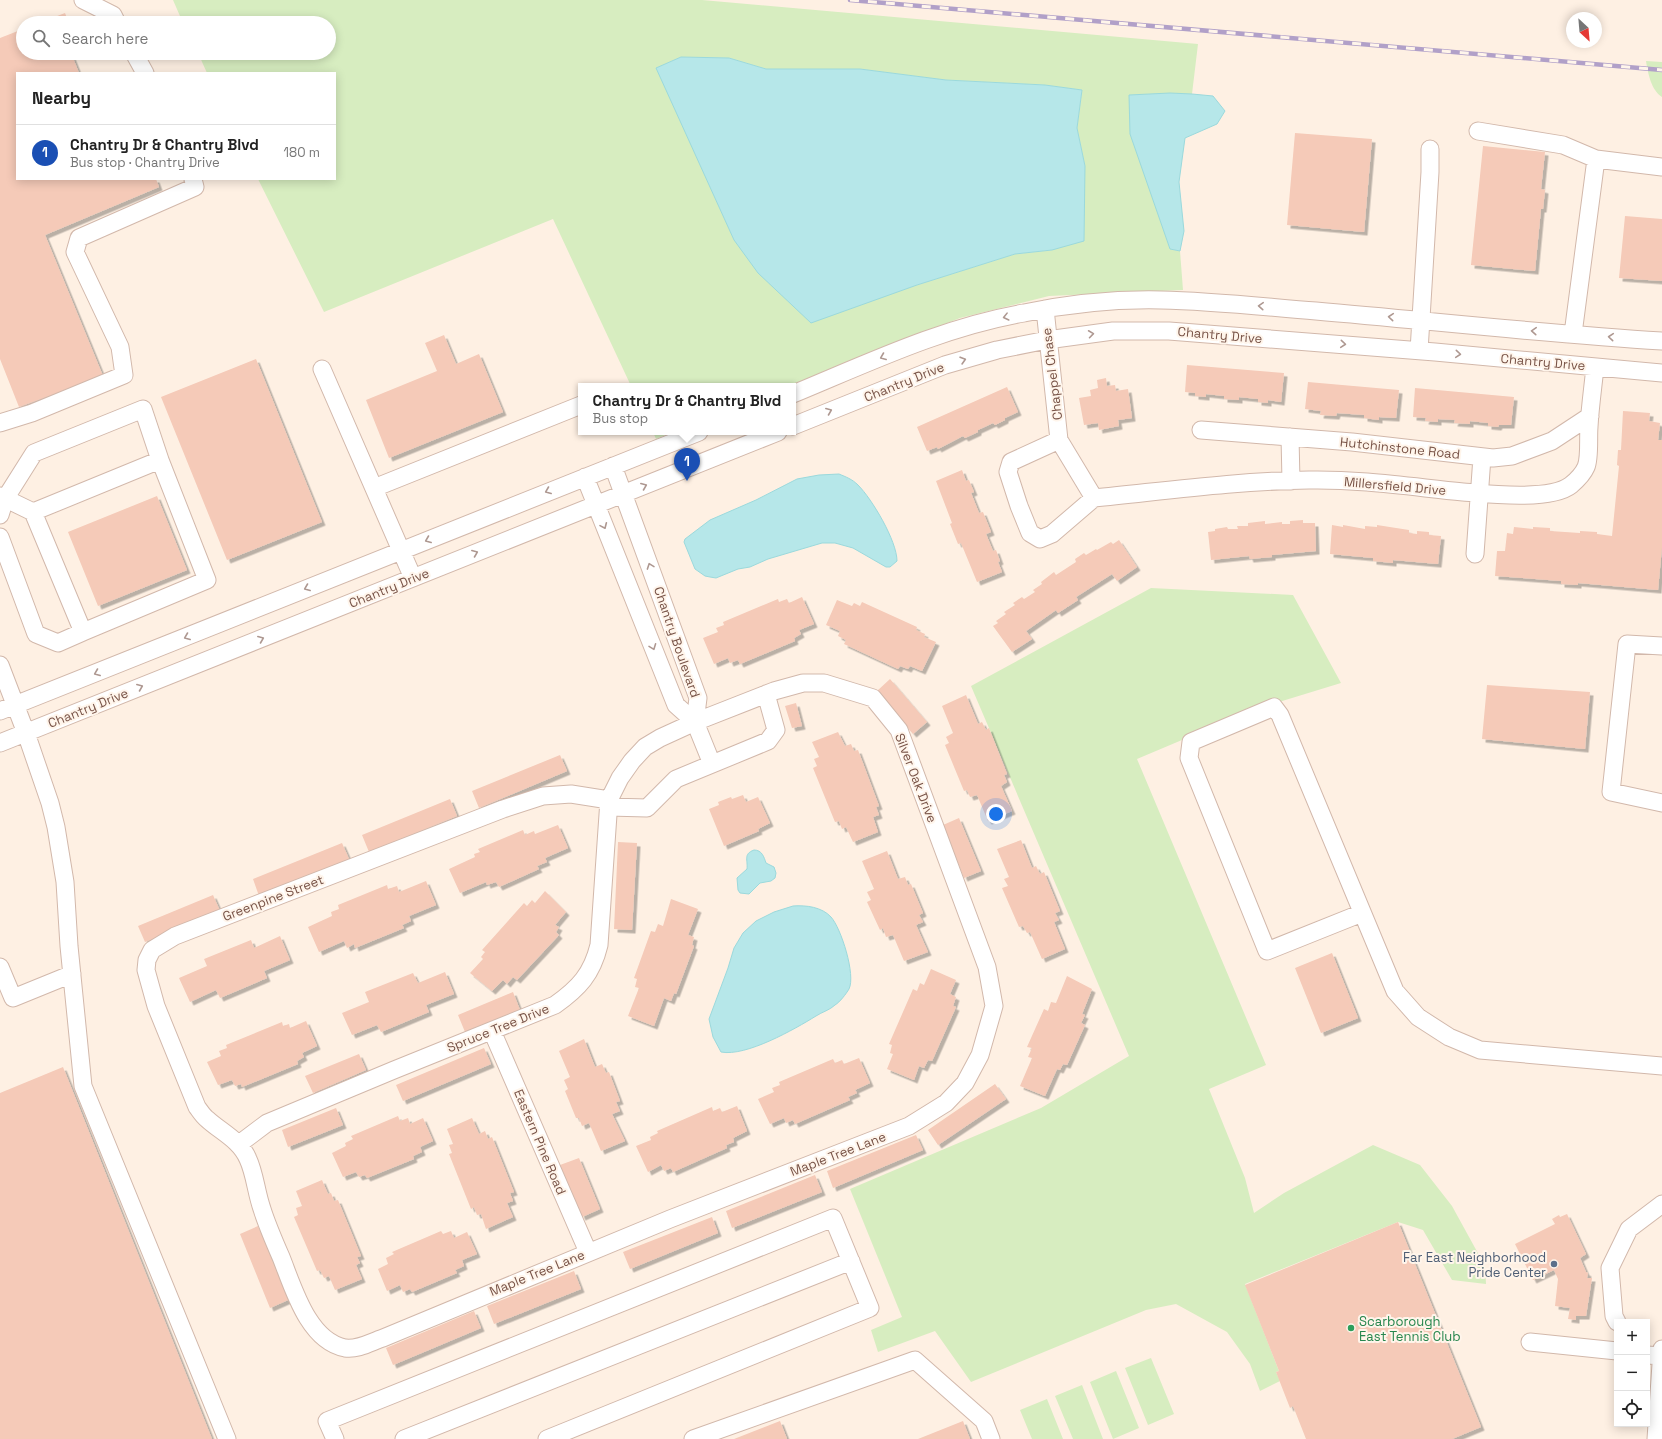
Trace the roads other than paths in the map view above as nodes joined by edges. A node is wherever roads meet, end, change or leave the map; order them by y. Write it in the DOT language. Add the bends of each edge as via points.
graph roads {
  1 [pos="83,0"];
  2 [pos="114,16"];
  3 [pos="138,60"];
  4 [pos="144,72"];
  5 [pos="1478,131"];
  6 [pos="1430,149"];
  7 [pos="1596,159"];
  8 [pos="1662,167"];
  9 [pos="193,180"];
  10 [pos="1044,309"];
  11 [pos="1421,320"];
  12 [pos="1573,334"];
  13 [pos="1047,340"];
  14 [pos="1662,341"];
  15 [pos="1420,351"];
  16 [pos="1595,367"];
  17 [pos="322,368"];
  18 [pos="1661,373"];
  19 [pos="796,393"];
  20 [pos="578,406"];
  21 [pos="1590,416"];
  22 [pos="0,423"];
  23 [pos="796,425"];
  24 [pos="1201,430"];
  25 [pos="691,435"];
  26 [pos="770,435"];
  27 [pos="1290,437"];
  28 [pos="1059,440"];
  29 [pos="1482,457"];
  30 [pos="160,460"];
  31 [pos="613,466"];
  32 [pos="585,477"];
  33 [pos="1291,481"];
  34 [pos="374,488"];
  35 [pos="623,494"];
  36 [pos="1479,494"];
  37 [pos="3,497"];
  38 [pos="1094,498"];
  39 [pos="595,506"];
  40 [pos="33,512"];
  41 [pos="0,515"];
  42 [pos="0,537"];
  43 [pos="401,550"];
  44 [pos="1475,554"];
  45 [pos="412,578"];
  46 [pos="83,632"];
  47 [pos="1662,646"];
  48 [pos="0,665"];
  49 [pos="766,694"];
  50 [pos="8,708"];
  51 [pos="695,722"];
  52 [pos="26,733"];
  53 [pos="0,743"];
  54 [pos="712,764"];
  55 [pos="1662,803"];
  56 [pos="608,804"];
  57 [pos="1362,913"];
  58 [pos="0,967"];
  59 [pos="72,974"];
  60 [pos="6,1001"];
  61 [pos="492,1031"];
  62 [pos="1662,1066"];
  63 [pos="946,1104"];
  64 [pos="239,1144"];
  65 [pos="1662,1204"];
  66 [pos="588,1252"];
  67 [pos="851,1261"];
  68 [pos="1616,1319"];
  69 [pos="1530,1342"];
  70 [pos="1662,1349"];
  71 [pos="1614,1351"];
  72 [pos="1650,1355"];
  73 [pos="1662,1356"];
  74 [pos="227,1439"];
  75 [pos="335,1439"];
  76 [pos="404,1439"];
  77 [pos="547,1439"];
  78 [pos="693,1439"];
  79 [pos="991,1439"];
  80 [pos="1656,1439"];
  1 -- 2 [label="street"];
  3 -- 4 [label="street"];
  5 -- 7 [label="street" via="1563,145"];
  6 -- 11 [label="street"];
  7 -- 8 [label="street"];
  7 -- 12 [label="street"];
  9 -- 22 [label="street" via="195,187 79,238 74,252 120,347 124,375 32,413"];
  11 -- 10 [label="street, one-way" via="1160,300 1093,303"];
  10 -- 13 [label="street, Chappel Chase"];
  10 -- 19 [label="street, one-way" via="935,337"];
  12 -- 11 [label="street, one-way"];
  11 -- 15 [label="street"];
  14 -- 12 [label="street, one-way"];
  13 -- 15 [label="street, Chantry Drive, one-way" via="1113,331 1169,331"];
  23 -- 13 [label="street, Chantry Drive, one-way" via="945,365 997,350"];
  13 -- 28 [label="street, Chappel Chase"];
  15 -- 16 [label="street, Chantry Drive, one-way"];
  16 -- 18 [label="street, Chantry Drive"];
  16 -- 21 [label="street, Millersfield Drive"];
  17 -- 34 [label="street"];
  20 -- 34 [label="street"];
  21 -- 29 [label="street, Hutchinstone Road" via="1552,441 1512,456"];
  21 -- 36 [label="street, Millersfield Drive" via="1587,466 1569,487 1547,494"];
  24 -- 27 [label="street, Hutchinstone Road"];
  25 -- 31 [label="street"];
  35 -- 26 [label="street, Chantry Drive, one-way"];
  27 -- 29 [label="street, Hutchinstone Road"];
  27 -- 33 [label="street"];
  28 -- 38 [label="street, Chappel Chase"];
  28 -- 38 [label="street" via="1011,462 1008,472 1030,533 1040,539 1052,534"];
  29 -- 36 [label="street"];
  30 -- 37 [label="street" via="143,409 34,453"];
  30 -- 40 [label="street"];
  30 -- 46 [label="street" via="207,580"];
  31 -- 32 [label="street"];
  31 -- 35 [label="street, Chantry Boulevard"];
  32 -- 39 [label="street, Chantry Boulevard"];
  32 -- 43 [label="street, one-way"];
  33 -- 36 [label="street, Millersfield Drive" via="1342,481"];
  33 -- 38 [label="street, Millersfield Drive" via="1208,486"];
  34 -- 43 [label="street"];
  35 -- 39 [label="street, Chantry Drive"];
  51 -- 35 [label="street, Chantry Boulevard, one-way" via="698,698"];
  36 -- 44 [label="street"];
  37 -- 40 [label="street"];
  37 -- 41 [label="street"];
  45 -- 39 [label="street, Chantry Drive, one-way"];
  39 -- 51 [label="street, Chantry Boulevard, one-way" via="676,705"];
  40 -- 46 [label="street"];
  42 -- 46 [label="street" via="36,634 58,643"];
  43 -- 45 [label="street"];
  43 -- 50 [label="street, one-way"];
  52 -- 45 [label="street, Chantry Drive, one-way"];
  47 -- 55 [label="street" via="1627,644 1611,792"];
  48 -- 50 [label="street"];
  49 -- 51 [label="street, Silver Oak Drive"];
  49 -- 54 [label="street, Greenpine Street" via="776,730 768,741"];
  49 -- 63 [label="street, Silver Oak Drive" via="803,684 824,683 873,698 899,730 987,967 994,1006 980,1055 965,1083"];
  50 -- 52 [label="street"];
  51 -- 54 [label="street"];
  51 -- 56 [label="street, Silver Oak Drive" via="645,747 620,778"];
  52 -- 53 [label="street, Chantry Drive"];
  52 -- 59 [label="street" via="56,827 65,882"];
  54 -- 56 [label="street, Greenpine Street" via="676,779 646,808"];
  56 -- 61 [label="street, Spruce Tree Drive" via="599,945 588,975 573,992 555,1005"];
  56 -- 64 [label="street, Greenpine Street" via="572,794 543,796 503,809 175,936 152,950 146,970 156,1006 197,1107 206,1119"];
  57 -- 57 [label="street" via="1280,715 1274,707 1191,742 1189,758 1266,951"];
  57 -- 62 [label="street" via="1394,991 1418,1017 1449,1037 1480,1050"];
  58 -- 60 [label="street"];
  59 -- 60 [label="street"];
  59 -- 74 [label="street" via="84,1086"];
  61 -- 64 [label="street, Spruce Tree Drive" via="267,1123"];
  61 -- 66 [label="street, Eastern Pine Road"];
  63 -- 66 [label="street, Maple Tree Lane" via="910,1126"];
  64 -- 66 [label="street, Maple Tree Lane" via="248,1159 262,1209 299,1302 323,1337 345,1348 356,1348 383,1338"];
  65 -- 68 [label="street" via="1630,1228 1610,1268"];
  67 -- 75 [label="street" via="833,1218 327,1421"];
  67 -- 76 [label="street"];
  67 -- 77 [label="street" via="870,1308"];
  69 -- 71 [label="street"];
  70 -- 73 [label="street"];
  72 -- 73 [label="street"];
  73 -- 80 [label="street"];
  78 -- 79 [label="street" via="916,1360 984,1421"];
}
